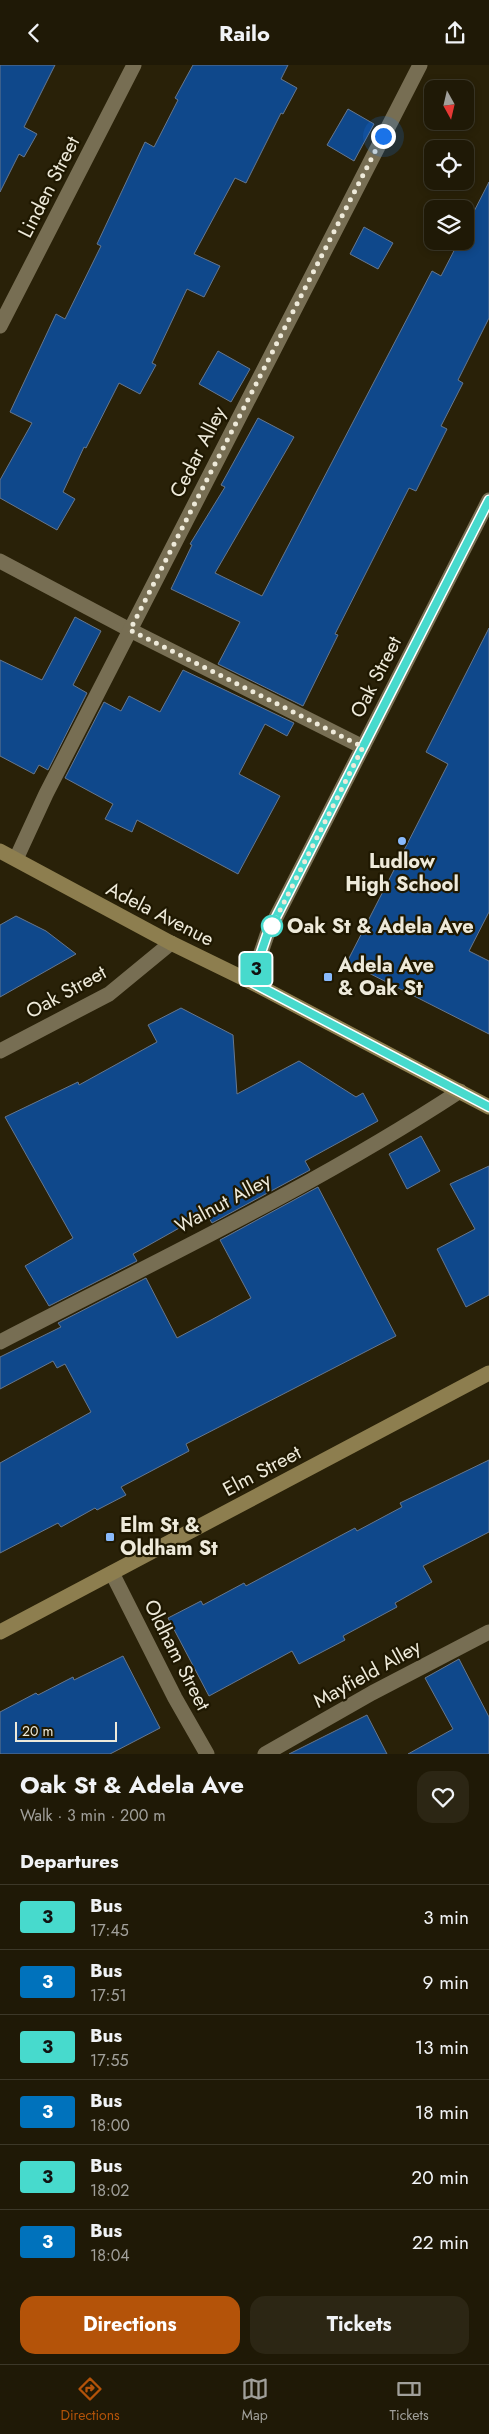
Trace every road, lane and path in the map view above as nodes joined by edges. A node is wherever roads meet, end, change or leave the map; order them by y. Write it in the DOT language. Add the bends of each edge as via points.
graph roads {
  1 [pos="134,65"];
  2 [pos="420,65"];
  3 [pos="0,326"];
  4 [pos="489,500"];
  5 [pos="0,561"];
  6 [pos="130,630"];
  7 [pos="363,747"];
  8 [pos="0,851"];
  9 [pos="16,859"];
  10 [pos="171,943"];
  11 [pos="251,982"];
  12 [pos="0,1051"];
  13 [pos="460,1091"];
  14 [pos="489,1107"];
  15 [pos="0,1342"];
  16 [pos="489,1373"];
  17 [pos="112,1573"];
  18 [pos="0,1632"];
  19 [pos="489,1632"];
  20 [pos="207,1754"];
  21 [pos="265,1754"];
  1 -- 3 [label="street, Linden Street"];
  2 -- 6 [label="street, Cedar Alley"];
  4 -- 7 [label="street, Oak Street"];
  5 -- 6 [label="street"];
  6 -- 7 [label="street"];
  6 -- 9 [label="street, Cedar Alley" via="46,793"];
  7 -- 11 [label="street, Oak Street" via="267,935"];
  8 -- 9 [label="street, Adela Avenue"];
  9 -- 10 [label="street, Adela Avenue"];
  10 -- 11 [label="street, Adela Avenue"];
  10 -- 12 [label="street, Oak Street" via="109,994"];
  11 -- 13 [label="street, Adela Avenue"];
  13 -- 14 [label="street, Adela Avenue"];
  13 -- 15 [label="street, Walnut Alley" via="406,1126 257,1209"];
  16 -- 17 [label="street, Elm Street"];
  17 -- 18 [label="street, Elm Street"];
  17 -- 20 [label="street, Oldham Street"];
  19 -- 21 [label="street, Mayfield Alley"];
}
